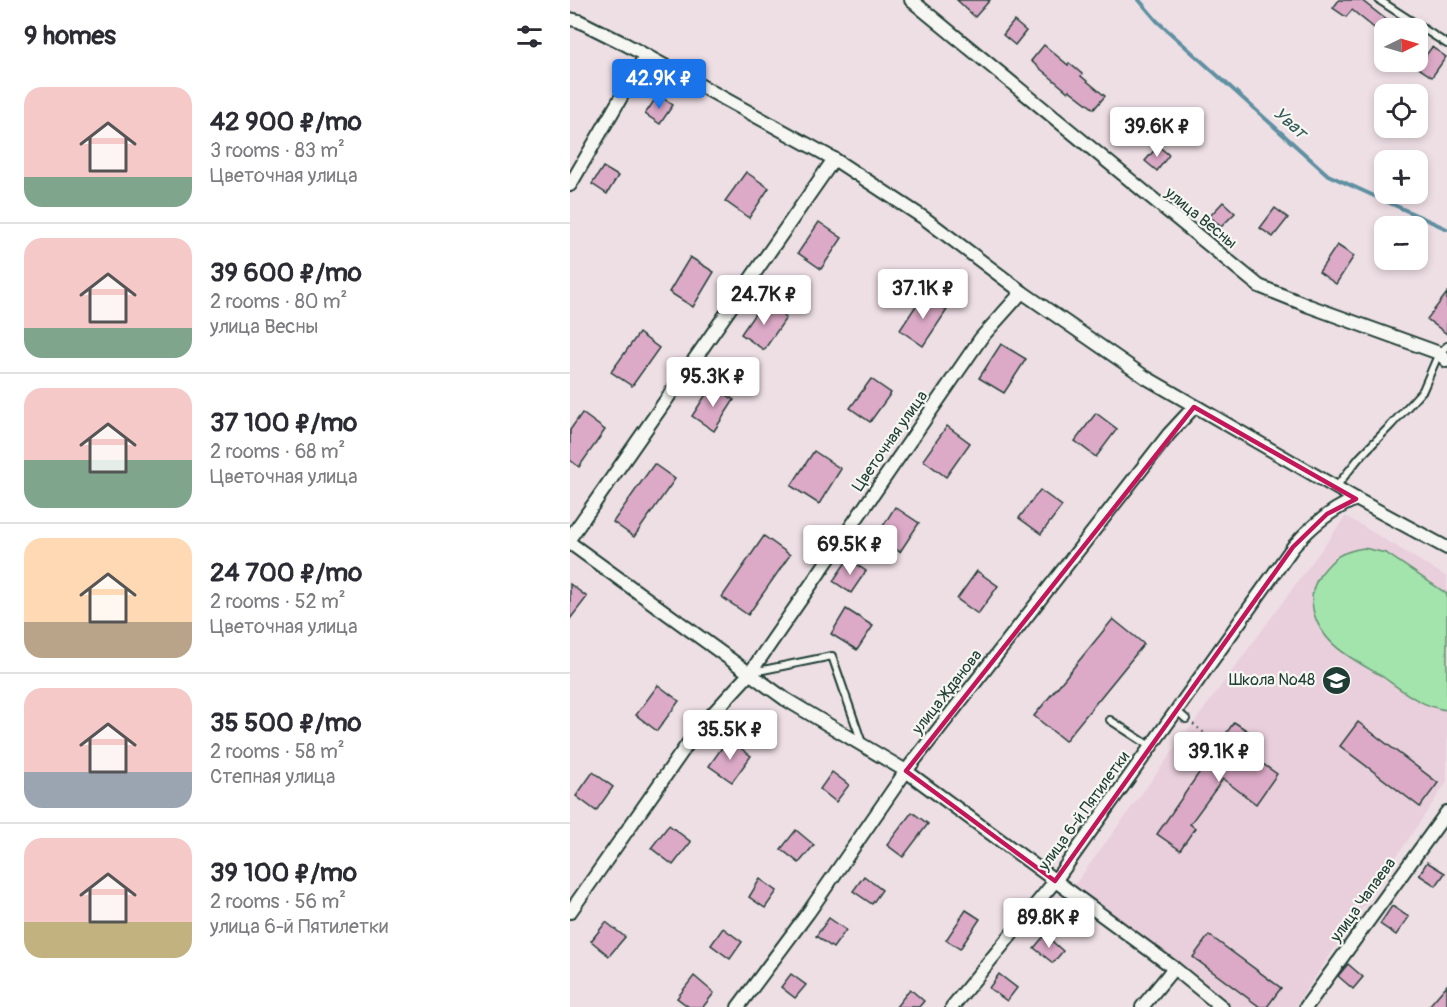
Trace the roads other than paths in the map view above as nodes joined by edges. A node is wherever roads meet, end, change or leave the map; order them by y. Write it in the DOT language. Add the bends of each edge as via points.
graph roads {
  1 [pos="911,0"];
  2 [pos="1379,0"];
  3 [pos="570,19"];
  4 [pos="1447,44"];
  5 [pos="645,56"];
  6 [pos="834,159"];
  7 [pos="570,184"];
  8 [pos="1022,292"];
  9 [pos="1445,353"];
  10 [pos="1194,407"];
  11 [pos="1336,488"];
  12 [pos="1356,499"];
  13 [pos="570,538"];
  14 [pos="570,543"];
  15 [pos="1447,548"];
  16 [pos="750,673"];
  17 [pos="1110,720"];
  18 [pos="863,746"];
  19 [pos="1151,747"];
  20 [pos="906,771"];
  21 [pos="1447,813"];
  22 [pos="1055,881"];
  23 [pos="570,912"];
  24 [pos="1174,968"];
  25 [pos="738,1007"];
  26 [pos="952,1007"];
  27 [pos="1142,1007"];
  28 [pos="1222,1007"];
  29 [pos="1306,1007"];
  1 -- 9 [label="street, улица Весны" via="1259,286"];
  2 -- 4 [label="lane"];
  3 -- 5 [label="street"];
  5 -- 6 [label="street"];
  5 -- 7 [label="street"];
  6 -- 8 [label="street" via="924,218"];
  6 -- 13 [label="street"];
  8 -- 10 [label="street"];
  8 -- 16 [label="street, Цветочная улица" via="981,338"];
  9 -- 11 [label="lane" via="1422,390"];
  10 -- 11 [label="street"];
  10 -- 20 [label="street, улица Жданова"];
  11 -- 12 [label="street"];
  12 -- 15 [label="street"];
  12 -- 19 [label="street, улица 6-й Пятилетки" via="1327,514 1293,547 1181,715"];
  14 -- 16 [label="street"];
  16 -- 18 [label="street"];
  16 -- 18 [label="lane" via="832,656"];
  16 -- 23 [label="street, Цветочная улица" via="696,732"];
  17 -- 19 [label="lane"];
  18 -- 20 [label="street"];
  19 -- 22 [label="street, улица 6-й Пятилетки"];
  20 -- 22 [label="street"];
  20 -- 25 [label="street, улица Жданова"];
  21 -- 29 [label="street, улица Чапаева"];
  22 -- 24 [label="street"];
  22 -- 26 [label="street, улица 6-й Пятилетки"];
  24 -- 27 [label="street"];
  24 -- 28 [label="street"];
}
